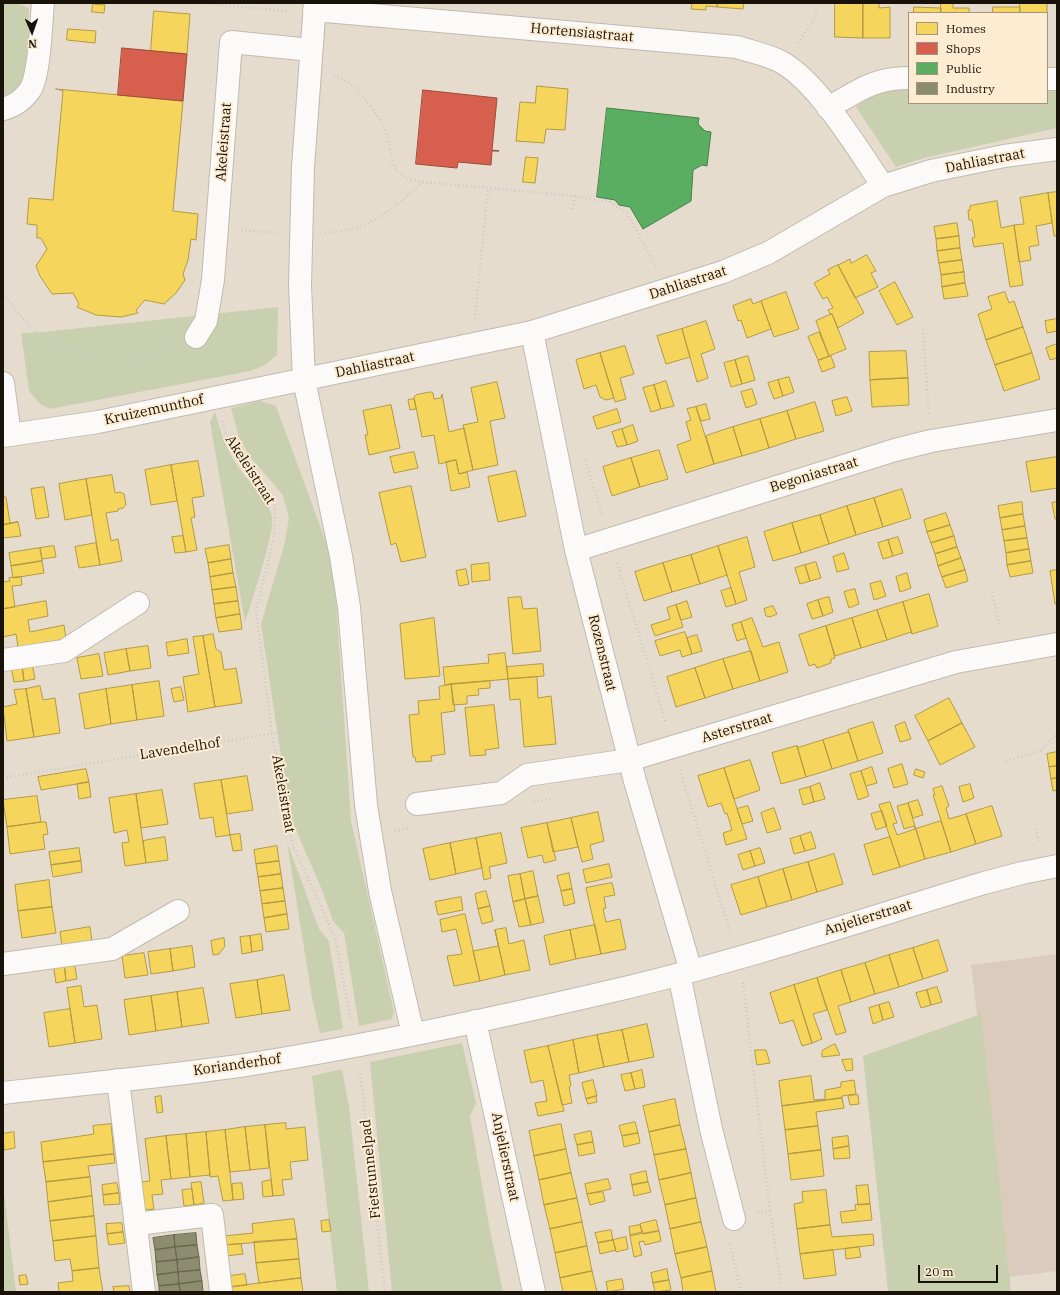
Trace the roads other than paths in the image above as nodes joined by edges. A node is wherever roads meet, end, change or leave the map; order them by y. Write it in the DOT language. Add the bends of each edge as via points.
graph roads {
  1 [pos="43,3"];
  2 [pos="314,6"];
  3 [pos="310,60"];
  4 [pos="908,78"];
  5 [pos="828,108"];
  6 [pos="3,109"];
  7 [pos="1057,149"];
  8 [pos="884,186"];
  9 [pos="532,332"];
  10 [pos="196,337"];
  11 [pos="304,380"];
  12 [pos="3,383"];
  13 [pos="1057,420"];
  14 [pos="6,435"];
  15 [pos="576,550"];
  16 [pos="138,603"];
  17 [pos="1057,644"];
  18 [pos="3,660"];
  19 [pos="629,760"];
  20 [pos="417,804"];
  21 [pos="1057,866"];
  22 [pos="178,911"];
  23 [pos="3,964"];
  24 [pos="685,972"];
  25 [pos="476,1021"];
  26 [pos="413,1034"];
  27 [pos="356,1046"];
  28 [pos="118,1080"];
  29 [pos="3,1094"];
  30 [pos="734,1219"];
  31 [pos="136,1224"];
  32 [pos="144,1292"];
  33 [pos="221,1292"];
  34 [pos="534,1292"];
  1 -- 6 [label="street" via="36,69 31,89 14,106"];
  2 -- 3 [label="street"];
  2 -- 5 [label="street, Hortensiastraat" via="736,47 784,64 807,83"];
  3 -- 10 [label="street, Akeleistraat" via="231,42 213,280 206,321"];
  3 -- 11 [label="street" via="303,167 300,285"];
  4 -- 5 [label="street" via="890,78 868,85"];
  5 -- 8 [label="street, Hortensiastraat"];
  7 -- 8 [label="street, Dahliastraat" via="1004,156 931,171"];
  8 -- 9 [label="street, Dahliastraat" via="768,253 723,272"];
  9 -- 11 [label="street, Dahliastraat"];
  9 -- 15 [label="street, Rozenstraat"];
  11 -- 14 [label="street, Kruizemunthof" via="98,422"];
  11 -- 26 [label="street" via="341,556 349,607 366,805 380,891"];
  12 -- 14 [label="street"];
  13 -- 15 [label="street, Begoniastraat" via="931,441 895,450"];
  15 -- 19 [label="street, Rozenstraat"];
  16 -- 18 [label="street" via="64,651"];
  17 -- 19 [label="street, Asterstraat" via="949,664"];
  19 -- 20 [label="street, Asterstraat" via="527,775 500,793"];
  19 -- 24 [label="street, Rozenstraat"];
  21 -- 24 [label="street, Anjelierstraat" via="984,883"];
  22 -- 23 [label="street" via="112,949"];
  24 -- 25 [label="street, Anjelierstraat" via="627,988"];
  24 -- 30 [label="street" via="711,1128"];
  25 -- 26 [label="street, Anjelierstraat"];
  25 -- 34 [label="street, Anjelierstraat"];
  26 -- 27 [label="street, Anjelierstraat"];
  27 -- 28 [label="street, Korianderhof" via="238,1066"];
  28 -- 29 [label="street, Korianderhof"];
  28 -- 31 [label="street"];
  31 -- 32 [label="street"];
  31 -- 33 [label="street" via="212,1215"];
}
